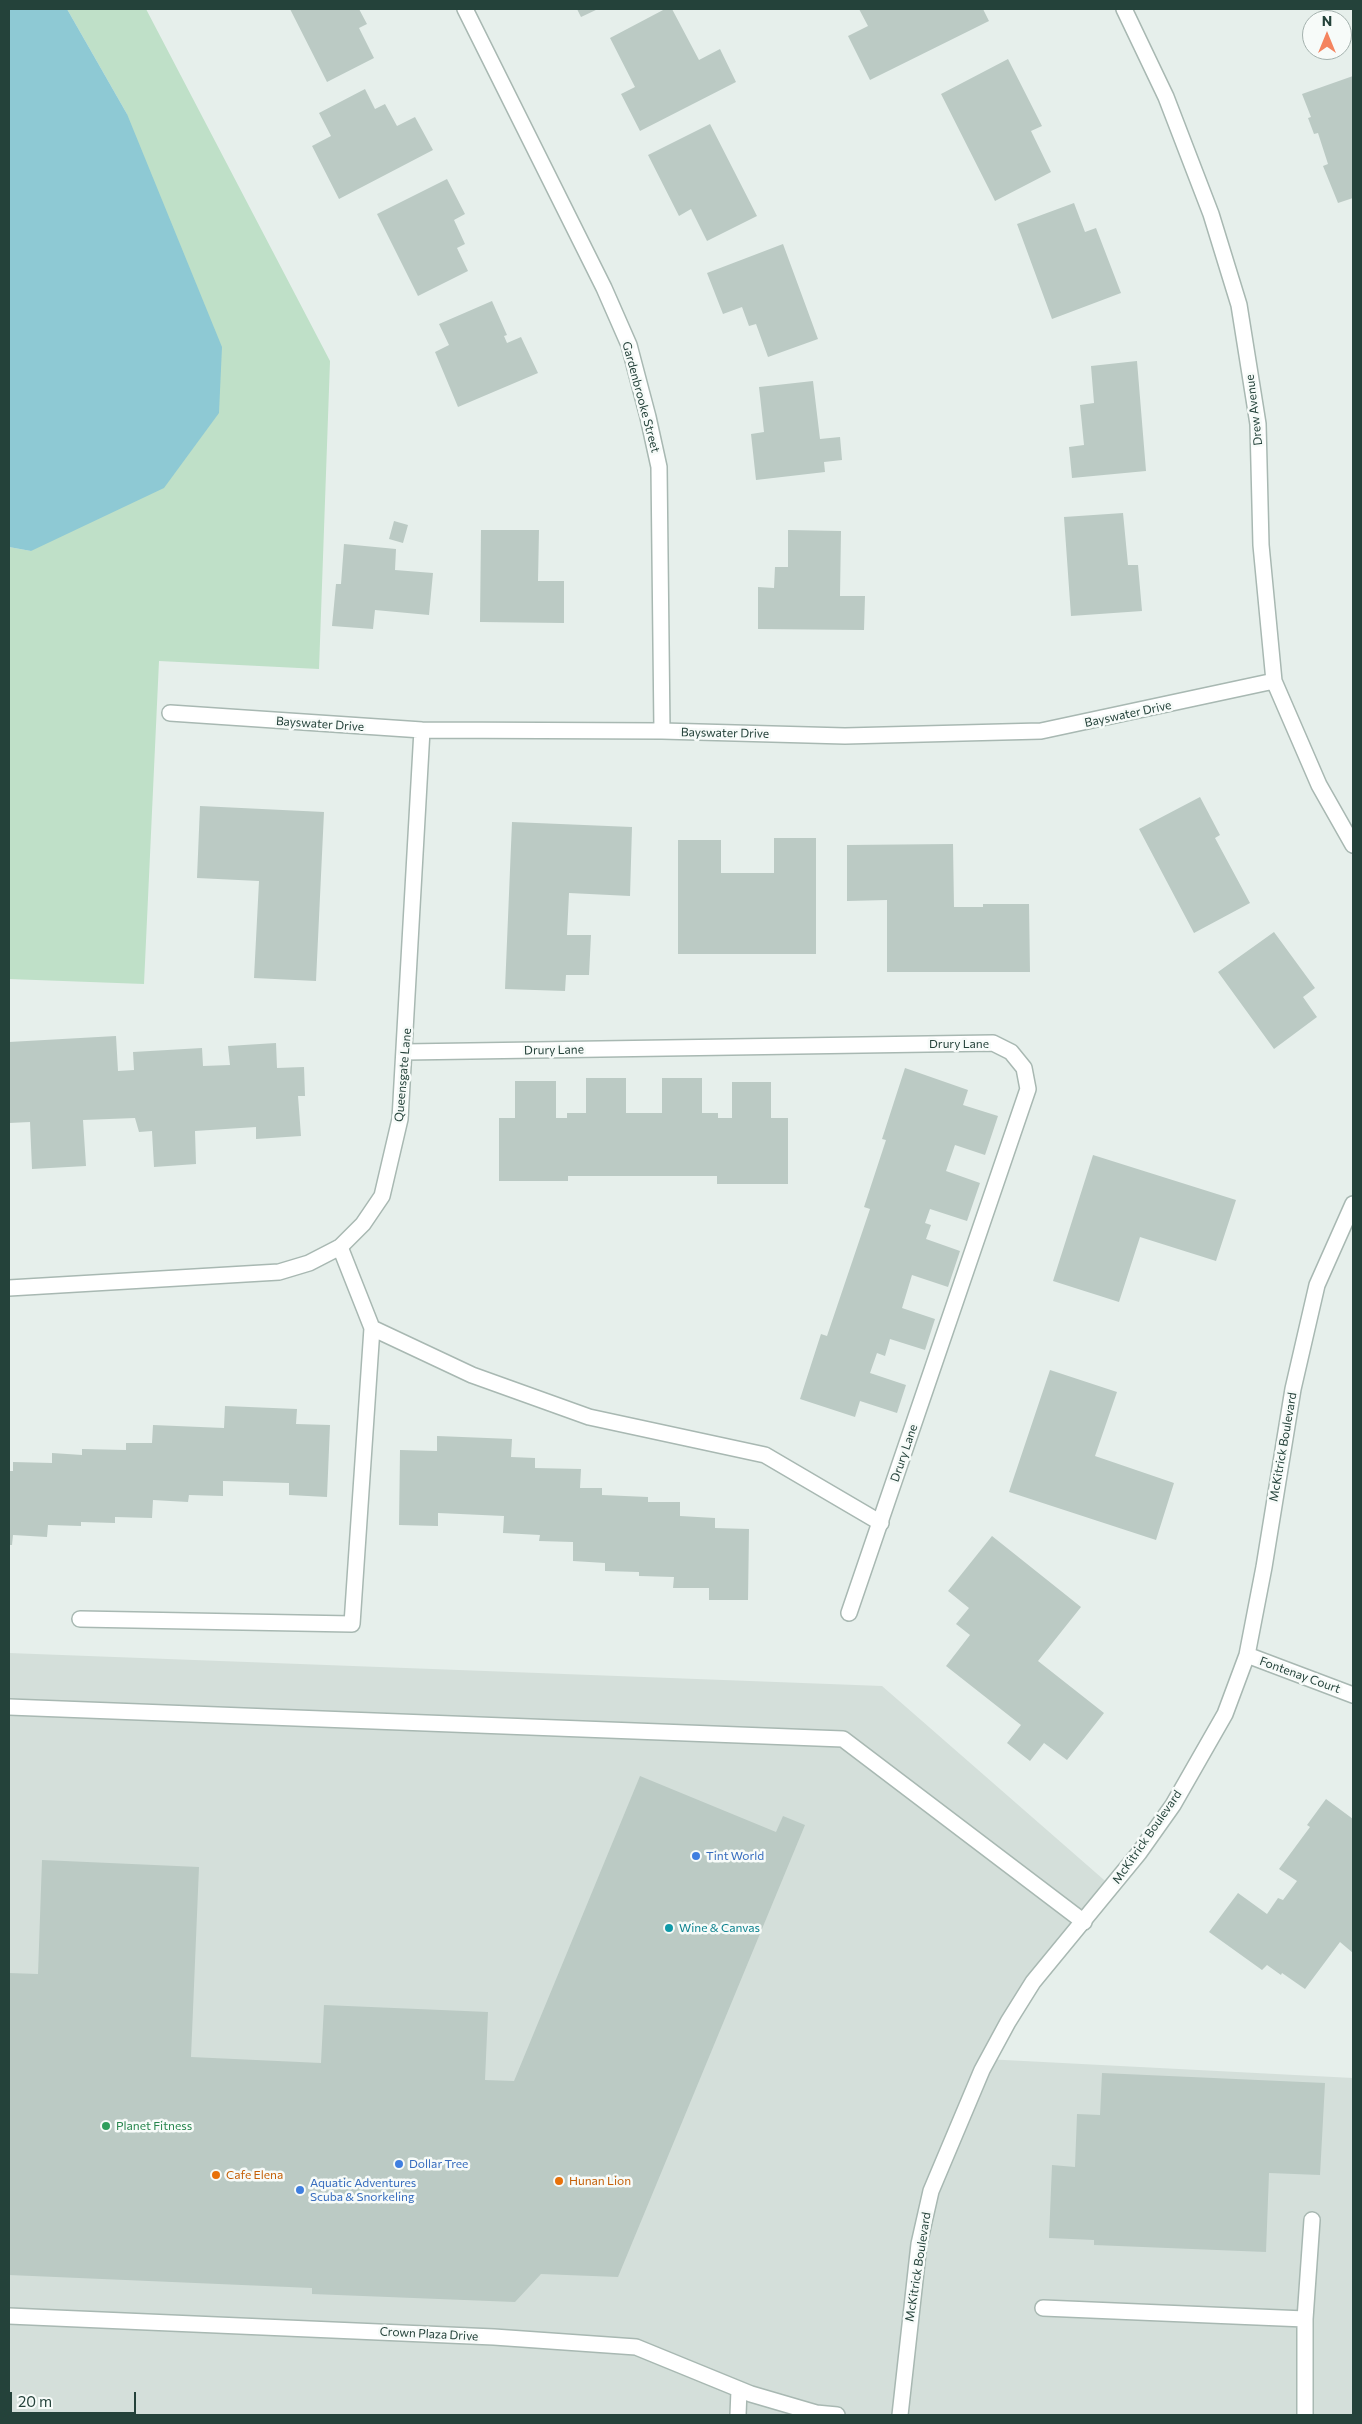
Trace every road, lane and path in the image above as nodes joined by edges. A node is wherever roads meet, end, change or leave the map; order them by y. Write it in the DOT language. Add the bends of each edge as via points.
graph roads {
  1 [pos="465,9"];
  2 [pos="1124,9"];
  3 [pos="1274,681"];
  4 [pos="170,713"];
  5 [pos="422,730"];
  6 [pos="662,731"];
  7 [pos="1353,845"];
  8 [pos="405,1052"];
  9 [pos="1353,1204"];
  10 [pos="340,1247"];
  11 [pos="9,1288"];
  12 [pos="372,1328"];
  13 [pos="880,1523"];
  14 [pos="849,1613"];
  15 [pos="80,1619"];
  16 [pos="1247,1655"];
  17 [pos="1353,1694"];
  18 [pos="9,1707"];
  19 [pos="1084,1922"];
  20 [pos="1312,2220"];
  21 [pos="1043,2308"];
  22 [pos="9,2316"];
  23 [pos="1305,2319"];
  24 [pos="739,2390"];
  25 [pos="738,2415"];
  26 [pos="837,2415"];
  27 [pos="900,2415"];
  28 [pos="1305,2415"];
  1 -- 6 [label="street, Gardenbrooke Street" via="604,288 628,344 646,408 659,467"];
  2 -- 3 [label="street, Drew Avenue" via="1170,106 1211,214 1239,305 1258,424 1261,545"];
  3 -- 6 [label="street, Bayswater Drive" via="1042,731 845,736"];
  3 -- 7 [label="street, Drew Avenue" via="1319,785"];
  4 -- 5 [label="street, Bayswater Drive"];
  5 -- 6 [label="street, Bayswater Drive"];
  5 -- 8 [label="street, Queensgate Lane"];
  8 -- 10 [label="street, Queensgate Lane" via="400,1119 382,1196 363,1224"];
  8 -- 13 [label="street, Drury Lane" via="993,1043 1011,1052 1024,1068 1028,1089"];
  9 -- 16 [label="street, McKitrick Boulevard" via="1317,1285 1293,1389"];
  10 -- 11 [label="street, Queensgate Lane" via="309,1263 279,1272"];
  10 -- 12 [label="street"];
  12 -- 13 [label="street" via="472,1375 589,1417 765,1455"];
  12 -- 15 [label="street" via="352,1624"];
  13 -- 14 [label="street, Drury Lane"];
  16 -- 17 [label="street, Fontenay Court"];
  16 -- 19 [label="street, McKitrick Boulevard" via="1225,1714 1173,1805 1140,1853"];
  18 -- 19 [label="street" via="843,1739"];
  19 -- 27 [label="street, McKitrick Boulevard" via="1033,1982 1008,2022 982,2070 931,2191 919,2244"];
  20 -- 23 [label="street"];
  21 -- 23 [label="street"];
  22 -- 24 [label="street, Crown Plaza Drive" via="494,2337 636,2348"];
  23 -- 28 [label="street"];
  24 -- 25 [label="street"];
  24 -- 26 [label="street, Crown Plaza Drive" via="816,2413"];
}
